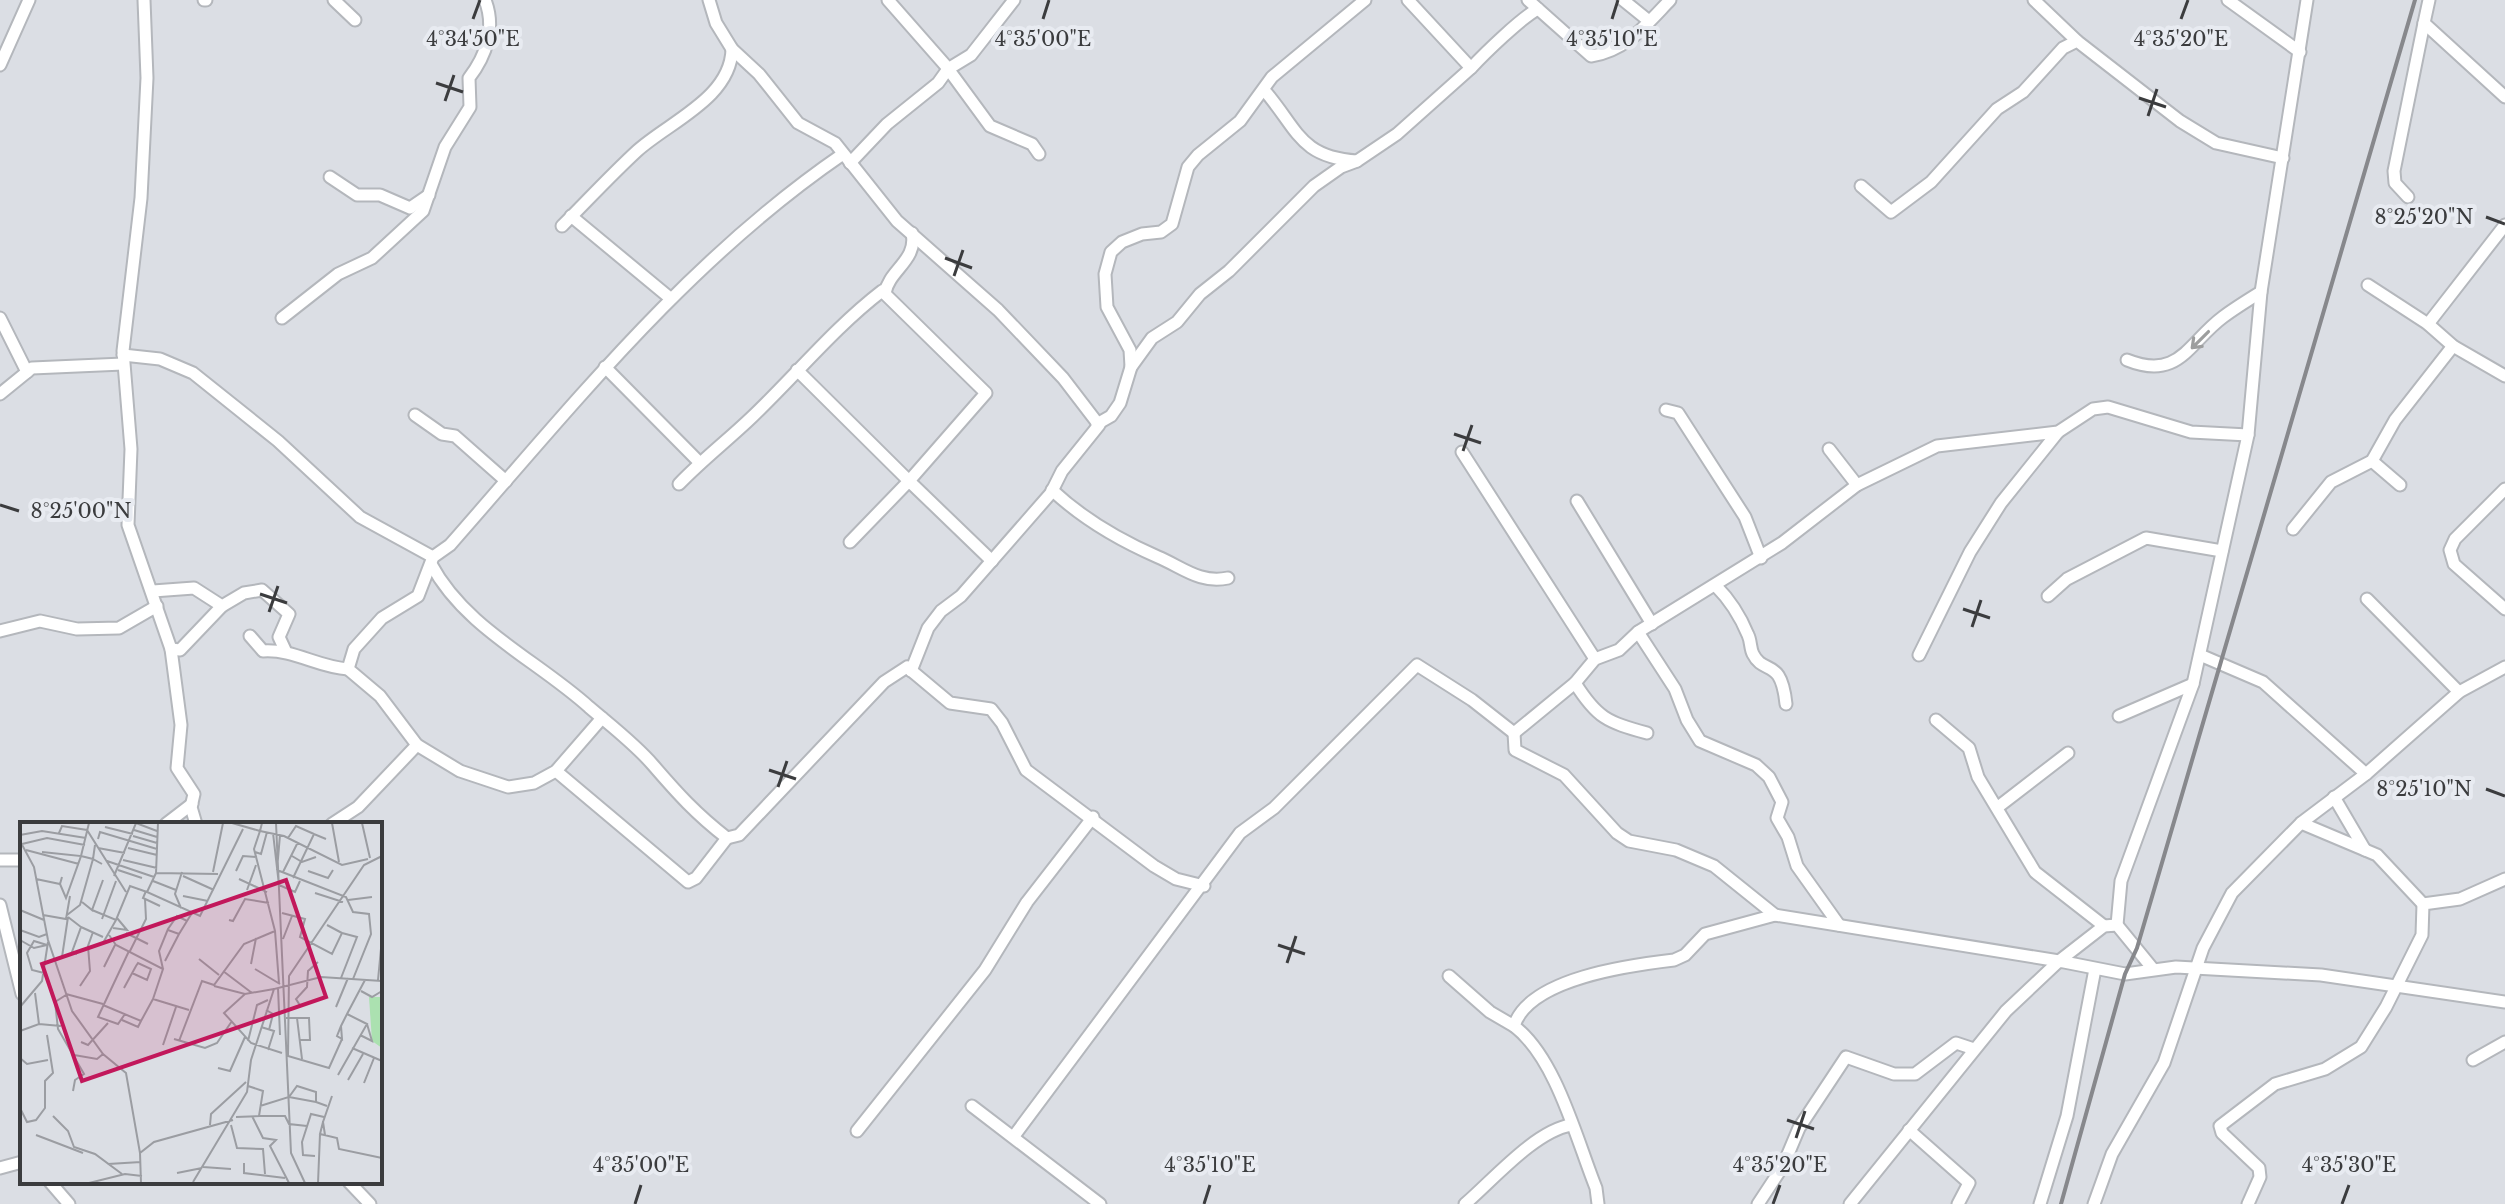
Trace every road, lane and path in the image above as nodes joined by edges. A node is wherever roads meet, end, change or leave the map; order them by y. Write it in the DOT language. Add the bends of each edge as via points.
graph roads {
  1 [pos="29,0"];
  2 [pos="334,0"];
  3 [pos="485,0"];
  4 [pos="709,0"];
  5 [pos="888,0"];
  6 [pos="1014,0"];
  7 [pos="1365,0"];
  8 [pos="1408,0"];
  9 [pos="1528,0"];
  10 [pos="1623,0"];
  11 [pos="1670,0"];
  12 [pos="2034,0"];
  13 [pos="2228,0"];
  14 [pos="2307,0"];
  15 [pos="2429,0"];
  16 [pos="146,1"];
  17 [pos="1538,9"];
  18 [pos="355,20"];
  19 [pos="1649,21"];
  20 [pos="2424,23"];
  21 [pos="2077,41"];
  22 [pos="732,49"];
  23 [pos="2300,52"];
  24 [pos="0,65"];
  25 [pos="1471,68"];
  26 [pos="948,69"];
  27 [pos="1264,90"];
  28 [pos="2505,97"];
  29 [pos="1039,154"];
  30 [pos="846,158"];
  31 [pos="2283,158"];
  32 [pos="1357,161"];
  33 [pos="330,177"];
  34 [pos="1861,186"];
  35 [pos="429,194"];
  36 [pos="2408,197"];
  37 [pos="571,216"];
  38 [pos="2505,225"];
  39 [pos="562,226"];
  40 [pos="912,233"];
  41 [pos="2368,285"];
  42 [pos="2261,292"];
  43 [pos="885,293"];
  44 [pos="670,298"];
  45 [pos="0,318"];
  46 [pos="282,318"];
  47 [pos="2428,324"];
  48 [pos="2453,346"];
  49 [pos="123,360"];
  50 [pos="2127,360"];
  51 [pos="605,367"];
  52 [pos="1131,367"];
  53 [pos="797,370"];
  54 [pos="27,372"];
  55 [pos="2505,376"];
  56 [pos="0,394"];
  57 [pos="1666,410"];
  58 [pos="415,415"];
  59 [pos="1097,424"];
  60 [pos="2058,432"];
  61 [pos="2248,435"];
  62 [pos="1829,449"];
  63 [pos="1462,452"];
  64 [pos="2372,461"];
  65 [pos="700,463"];
  66 [pos="506,481"];
  67 [pos="909,481"];
  68 [pos="679,484"];
  69 [pos="1857,485"];
  70 [pos="2400,485"];
  71 [pos="2505,489"];
  72 [pos="1052,490"];
  73 [pos="1577,501"];
  74 [pos="2293,529"];
  75 [pos="850,542"];
  76 [pos="2222,551"];
  77 [pos="1761,558"];
  78 [pos="432,560"];
  79 [pos="992,561"];
  80 [pos="1228,578"];
  81 [pos="1716,586"];
  82 [pos="153,591"];
  83 [pos="2048,596"];
  84 [pos="2367,599"];
  85 [pos="157,606"];
  86 [pos="222,606"];
  87 [pos="2505,609"];
  88 [pos="1652,624"];
  89 [pos="0,631"];
  90 [pos="1638,632"];
  91 [pos="250,636"];
  92 [pos="171,649"];
  93 [pos="285,650"];
  94 [pos="1919,655"];
  95 [pos="2200,655"];
  96 [pos="1595,659"];
  97 [pos="2505,667"];
  98 [pos="348,669"];
  99 [pos="911,671"];
  100 [pos="1575,683"];
  101 [pos="2193,684"];
  102 [pos="2459,692"];
  103 [pos="1786,704"];
  104 [pos="2119,716"];
  105 [pos="602,718"];
  106 [pos="1936,720"];
  107 [pos="1514,733"];
  108 [pos="1647,733"];
  109 [pos="417,745"];
  110 [pos="2068,753"];
  111 [pos="556,771"];
  112 [pos="2366,774"];
  113 [pos="2334,797"];
  114 [pos="192,804"];
  115 [pos="1998,807"];
  116 [pos="1093,817"];
  117 [pos="169,822"];
  118 [pos="196,822"];
  119 [pos="335,822"];
  120 [pos="2301,823"];
  121 [pos="727,838"];
  122 [pos="2365,850"];
  123 [pos="2505,879"];
  124 [pos="1204,886"];
  125 [pos="2423,904"];
  126 [pos="0,905"];
  127 [pos="1775,915"];
  128 [pos="1839,925"];
  129 [pos="2117,925"];
  130 [pos="2104,926"];
  131 [pos="9,939"];
  132 [pos="20,940"];
  133 [pos="2059,961"];
  134 [pos="2196,967"];
  135 [pos="2095,969"];
  136 [pos="2153,969"];
  137 [pos="1449,976"];
  138 [pos="2395,985"];
  139 [pos="20,986"];
  140 [pos="2505,1002"];
  141 [pos="1514,1026"];
  142 [pos="2505,1042"];
  143 [pos="1974,1049"];
  144 [pos="2473,1060"];
  145 [pos="972,1106"];
  146 [pos="1571,1125"];
  147 [pos="1909,1130"];
  148 [pos="857,1131"];
  149 [pos="1014,1136"];
  150 [pos="20,1163"];
  151 [pos="0,1168"];
  152 [pos="52,1184"];
  153 [pos="351,1184"];
  154 [pos="69,1204"];
  155 [pos="370,1204"];
  156 [pos="1100,1204"];
  157 [pos="1465,1204"];
  158 [pos="1598,1204"];
  159 [pos="1758,1204"];
  160 [pos="1850,1204"];
  161 [pos="1958,1204"];
  162 [pos="2040,1204"];
  163 [pos="2094,1204"];
  164 [pos="2248,1204"];
  1 -- 24 [label="street"];
  2 -- 18 [label="street"];
  3 -- 35 [label="street" via="491,15 484,58 469,78 470,107 445,147"];
  4 -- 22 [label="street"];
  5 -- 26 [label="street"];
  6 -- 26 [label="street" via="971,55"];
  7 -- 27 [label="street" via="1272,77"];
  8 -- 25 [label="street"];
  9 -- 17 [label="street"];
  10 -- 19 [label="street"];
  11 -- 19 [label="street"];
  12 -- 21 [label="street"];
  13 -- 23 [label="street"];
  14 -- 23 [label="street"];
  15 -- 20 [label="street"];
  16 -- 49 [label="street" via="141,198"];
  17 -- 19 [label="street" via="1591,56 1607,54"];
  17 -- 25 [label="street" via="1525,15"];
  20 -- 28 [label="street"];
  20 -- 36 [label="street" via="2394,171 2395,183"];
  21 -- 31 [label="street" via="2216,143"];
  21 -- 34 [label="street" via="1997,109 1931,182 1891,212"];
  22 -- 30 [label="street" via="798,123 835,143"];
  22 -- 37 [label="street" via="732,63 706,98 651,139"];
  23 -- 31 [label="street"];
  25 -- 32 [label="street"];
  26 -- 29 [label="street" via="990,126 1032,144"];
  26 -- 30 [label="street"];
  27 -- 32 [label="street" via="1319,155"];
  27 -- 52 [label="street" via="1228,134 1188,167 1172,224 1122,242 1111,252 1105,274 1107,307 1130,350"];
  30 -- 40 [label="street"];
  30 -- 44 [label="street" via="797,185"];
  31 -- 42 [label="street"];
  32 -- 52 [label="street" via="1314,186 1177,322 1152,338"];
  33 -- 35 [label="street" via="357,195 380,195 410,208"];
  35 -- 46 [label="street" via="423,211 372,258 338,274"];
  37 -- 39 [label="street"];
  37 -- 44 [label="street"];
  38 -- 47 [label="street"];
  40 -- 43 [label="street" via="911,253 887,281"];
  40 -- 59 [label="street" via="998,310 1063,378"];
  41 -- 47 [label="street"];
  42 -- 50 [label="street, one-way" via="2221,318 2175,361 2147,368"];
  42 -- 61 [label="street"];
  43 -- 53 [label="street" via="854,313"];
  43 -- 67 [label="street" via="986,393"];
  44 -- 51 [label="street"];
  45 -- 54 [label="street"];
  47 -- 48 [label="street"];
  48 -- 55 [label="street"];
  48 -- 64 [label="street" via="2395,420"];
  49 -- 54 [label="street"];
  49 -- 78 [label="street" via="160,359 193,373 278,441 360,517"];
  49 -- 82 [label="street" via="130,409 128,525"];
  51 -- 65 [label="street"];
  51 -- 66 [label="street"];
  52 -- 59 [label="street" via="1120,403"];
  53 -- 65 [label="street"];
  53 -- 67 [label="street"];
  54 -- 56 [label="street"];
  57 -- 77 [label="street" via="1678,413 1745,517"];
  58 -- 66 [label="street" via="442,434 455,436"];
  59 -- 72 [label="street"];
  60 -- 61 [label="street" via="2093,409 2108,407 2191,432"];
  60 -- 69 [label="street" via="1937,446"];
  60 -- 94 [label="street" via="1970,552"];
  61 -- 76 [label="street"];
  62 -- 69 [label="street"];
  63 -- 96 [label="street"];
  64 -- 70 [label="street"];
  64 -- 74 [label="street" via="2331,482"];
  65 -- 68 [label="street"];
  66 -- 78 [label="street"];
  67 -- 75 [label="street"];
  67 -- 79 [label="street"];
  69 -- 77 [label="street"];
  71 -- 87 [label="street" via="2450,550 2454,564"];
  72 -- 79 [label="street"];
  72 -- 80 [label="street" via="1134,548 1189,575"];
  73 -- 88 [label="street"];
  76 -- 83 [label="street" via="2146,538 2067,579"];
  76 -- 95 [label="street"];
  77 -- 81 [label="street"];
  78 -- 98 [label="street" via="418,596 382,618 354,649"];
  78 -- 105 [label="street" via="443,587 498,639"];
  79 -- 99 [label="street" via="928,628"];
  81 -- 88 [label="street"];
  81 -- 103 [label="street" via="1749,637 1753,654 1784,681"];
  82 -- 85 [label="street"];
  82 -- 86 [label="street" via="194,588"];
  84 -- 102 [label="street"];
  85 -- 89 [label="street" via="119,628 77,629 40,621"];
  85 -- 92 [label="street"];
  86 -- 92 [label="street" via="180,650"];
  86 -- 93 [label="street" via="262,590 279,601 289,614 279,637"];
  88 -- 90 [label="street"];
  90 -- 96 [label="street" via="1619,650"];
  90 -- 128 [label="street" via="1700,741 1756,765 1769,777 1782,802 1777,818 1797,866"];
  91 -- 93 [label="street" via="263,651"];
  92 -- 114 [label="street" via="181,725 177,768 194,794"];
  93 -- 98 [label="street" via="324,667"];
  95 -- 101 [label="street"];
  95 -- 112 [label="street" via="2263,682"];
  96 -- 100 [label="street"];
  97 -- 102 [label="street"];
  98 -- 109 [label="street" via="380,696"];
  99 -- 116 [label="street" via="950,703 991,709 1026,770"];
  99 -- 121 [label="street" via="907,667 884,682 739,835"];
  100 -- 107 [label="street"];
  100 -- 108 [label="street" via="1593,712 1612,724"];
  101 -- 104 [label="street"];
  101 -- 129 [label="street" via="2121,881"];
  102 -- 112 [label="street"];
  105 -- 111 [label="street"];
  105 -- 121 [label="street" via="652,764 692,812"];
  106 -- 115 [label="street" via="1969,748 1978,777"];
  107 -- 124 [label="street" via="1417,665 1274,808 1240,833"];
  107 -- 127 [label="street" via="1515,750 1564,775 1617,833 1714,866"];
  109 -- 111 [label="street" via="460,771 508,787 534,783"];
  109 -- 119 [label="street" via="358,807"];
  110 -- 115 [label="street"];
  111 -- 121 [label="street" via="688,882"];
  112 -- 113 [label="street"];
  113 -- 120 [label="street"];
  113 -- 122 [label="street"];
  114 -- 117 [label="street"];
  114 -- 118 [label="street"];
  115 -- 130 [label="street" via="2035,872"];
  116 -- 124 [label="street" via="1154,866"];
  116 -- 148 [label="street" via="1027,902 985,970"];
  120 -- 122 [label="street"];
  120 -- 134 [label="street" via="2232,893"];
  122 -- 125 [label="street" via="2377,855"];
  123 -- 125 [label="street" via="2460,899"];
  124 -- 149 [label="street"];
  125 -- 138 [label="street" via="2422,935"];
  126 -- 131 [label="street"];
  127 -- 128 [label="street"];
  127 -- 141 [label="street" via="1705,934 1674,960 1584,974 1532,1003"];
  128 -- 133 [label="street"];
  129 -- 130 [label="street"];
  129 -- 136 [label="street"];
  130 -- 133 [label="street"];
  131 -- 132 [label="street"];
  131 -- 139 [label="street"];
  133 -- 135 [label="street"];
  133 -- 143 [label="street"];
  134 -- 136 [label="street"];
  134 -- 138 [label="street"];
  134 -- 163 [label="street" via="2164,1063 2112,1154"];
  135 -- 136 [label="street" via="2125,974"];
  135 -- 162 [label="street" via="2067,1116"];
  137 -- 141 [label="street"];
  138 -- 140 [label="street"];
  138 -- 164 [label="street" via="2361,1047 2325,1069 2275,1084 2220,1126 2259,1168"];
  141 -- 146 [label="street" via="1533,1040"];
  142 -- 144 [label="street"];
  143 -- 147 [label="street"];
  143 -- 159 [label="street" via="1947,1046 1915,1074 1894,1074 1846,1057"];
  145 -- 149 [label="street"];
  146 -- 157 [label="street" via="1540,1138"];
  146 -- 158 [label="street"];
  147 -- 160 [label="street"];
  147 -- 161 [label="street" via="1969,1183"];
  149 -- 156 [label="street"];
  150 -- 151 [label="street"];
  152 -- 154 [label="street"];
  153 -- 155 [label="street"];
}
